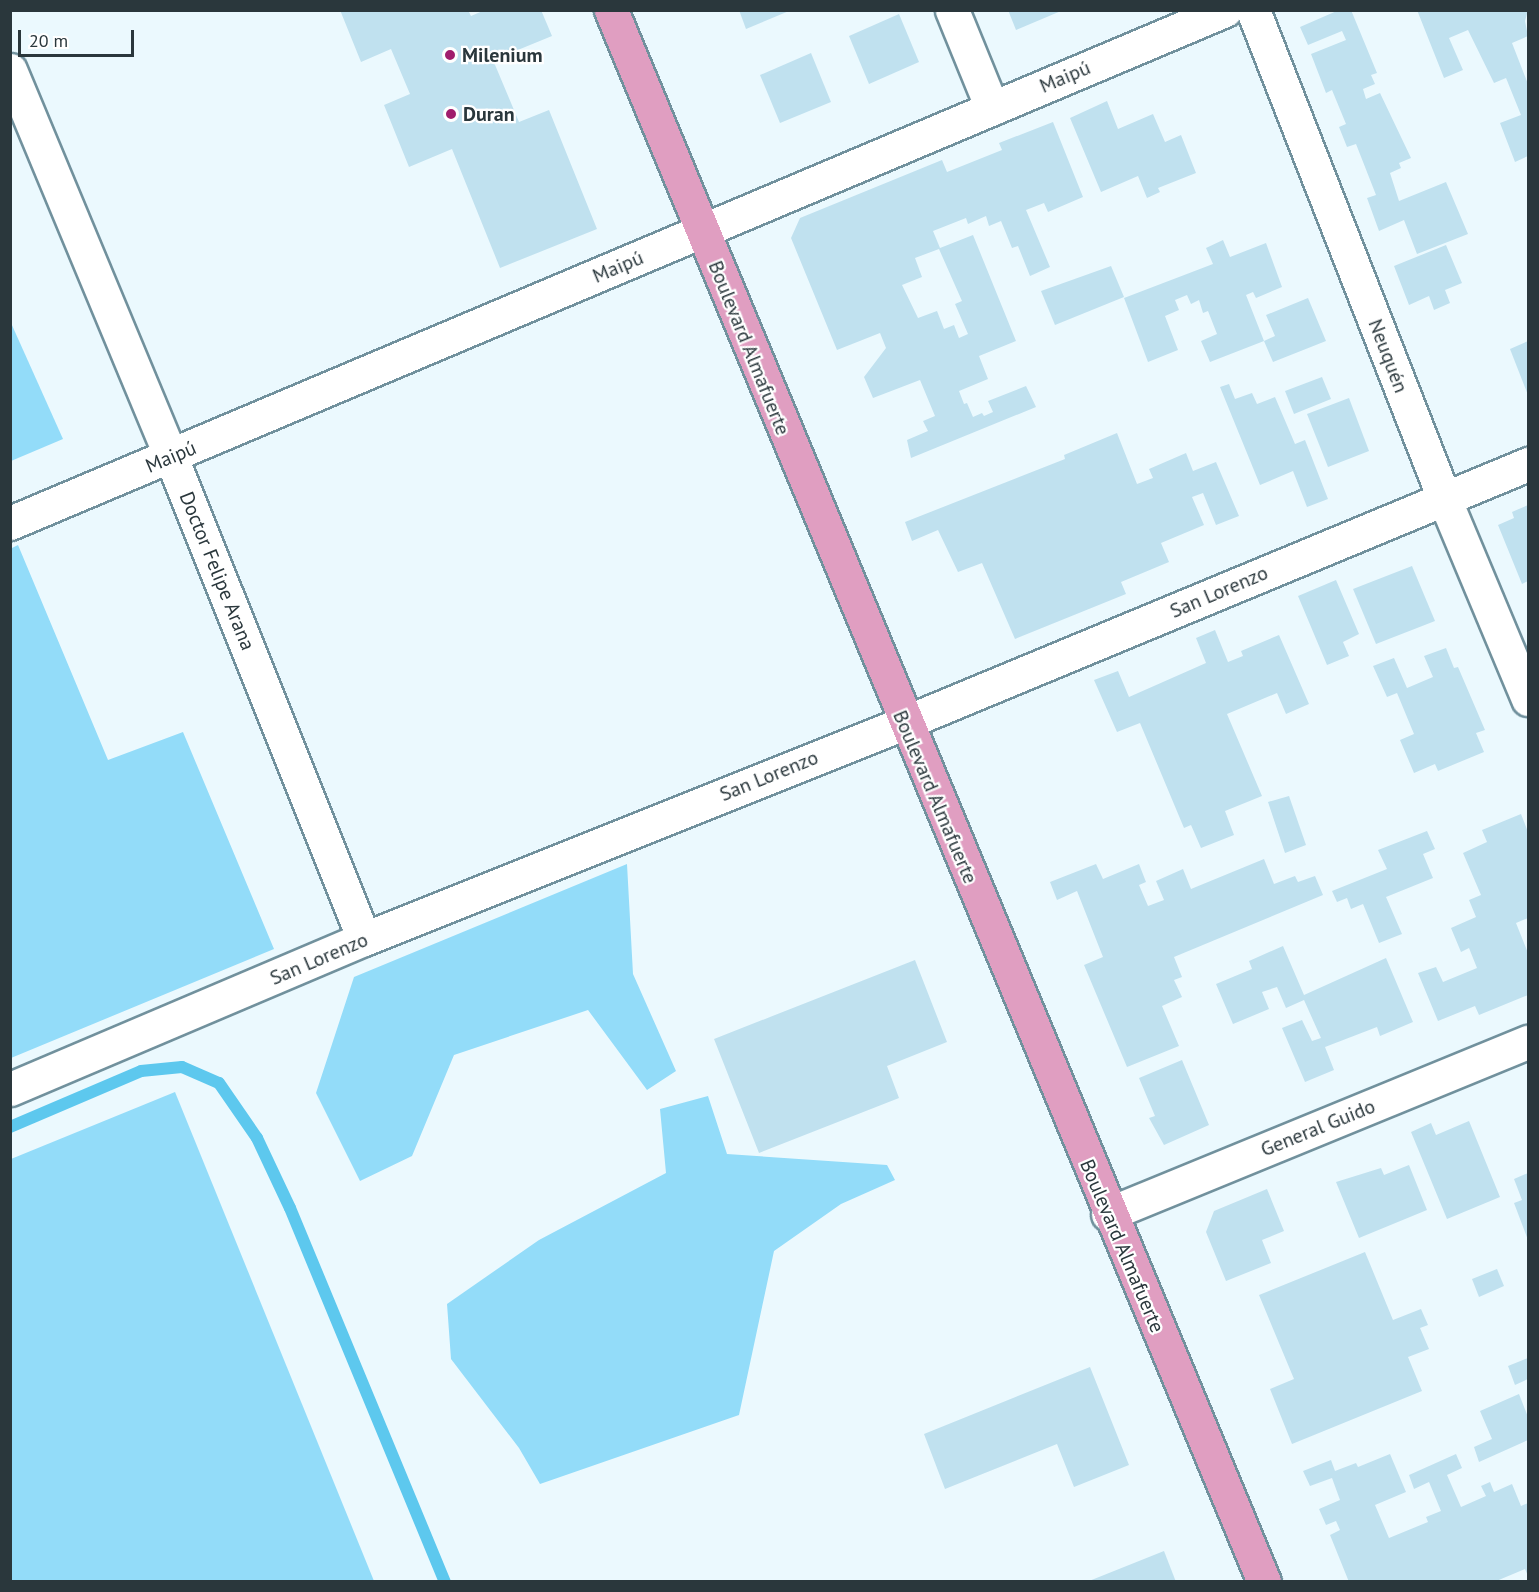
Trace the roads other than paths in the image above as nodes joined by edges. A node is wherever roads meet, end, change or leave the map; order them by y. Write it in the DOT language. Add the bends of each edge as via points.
graph roads {
  1 [pos="611,10"];
  2 [pos="952,10"];
  3 [pos="1226,10"];
  4 [pos="1252,10"];
  5 [pos="10,70"];
  6 [pos="992,108"];
  7 [pos="702,232"];
  8 [pos="171,457"];
  9 [pos="1528,464"];
  10 [pos="1444,498"];
  11 [pos="10,523"];
  12 [pos="1528,699"];
  13 [pos="904,723"];
  14 [pos="364,939"];
  15 [pos="1528,1042"];
  16 [pos="10,1089"];
  17 [pos="1108,1214"];
  18 [pos="1264,1581"];
  1 -- 7 [label="main road, Boulevard Almafuerte"];
  2 -- 6 [label="street"];
  3 -- 6 [label="street, Maipú"];
  4 -- 10 [label="street, Neuquén"];
  5 -- 8 [label="street, Doctor Felipe Arana"];
  6 -- 7 [label="street, Maipú"];
  7 -- 8 [label="street, Maipú"];
  7 -- 13 [label="main road, Boulevard Almafuerte"];
  8 -- 11 [label="street, Maipú"];
  8 -- 14 [label="street, Doctor Felipe Arana"];
  9 -- 10 [label="street, San Lorenzo"];
  10 -- 12 [label="street, Neuquén"];
  10 -- 13 [label="street, San Lorenzo"];
  13 -- 14 [label="street, San Lorenzo"];
  13 -- 17 [label="main road, Boulevard Almafuerte"];
  14 -- 16 [label="street, San Lorenzo"];
  15 -- 17 [label="street, General Guido"];
  17 -- 18 [label="main road, Boulevard Almafuerte"];
}
